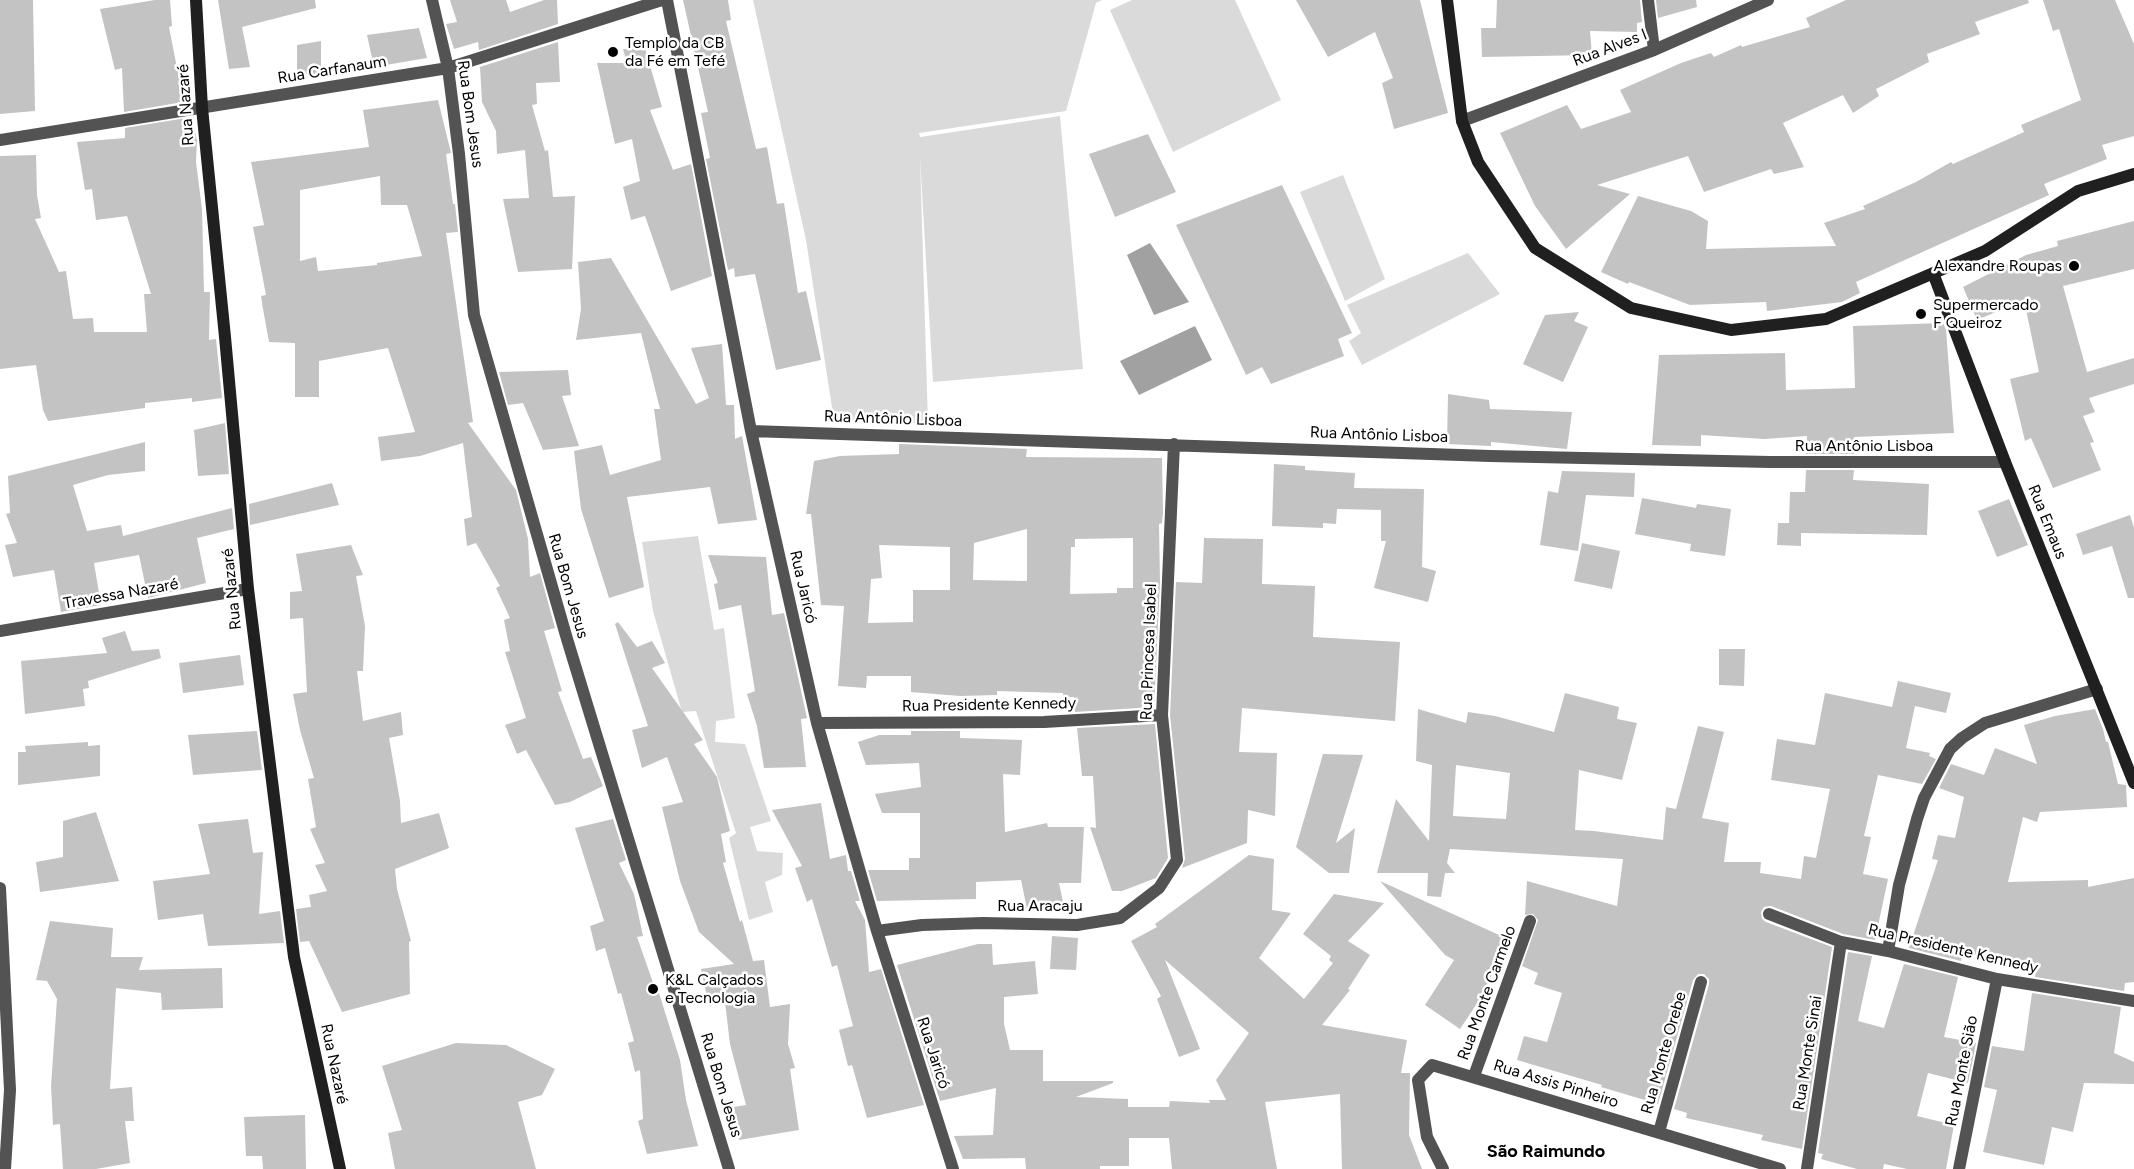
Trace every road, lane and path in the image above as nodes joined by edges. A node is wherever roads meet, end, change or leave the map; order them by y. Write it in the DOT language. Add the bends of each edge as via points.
graph roads {
  1 [pos="196,0"];
  2 [pos="432,0"];
  3 [pos="662,0"];
  4 [pos="667,0"];
  5 [pos="1447,0"];
  6 [pos="1648,0"];
  7 [pos="1768,0"];
  8 [pos="1654,50"];
  9 [pos="448,68"];
  10 [pos="202,108"];
  11 [pos="1462,121"];
  12 [pos="0,140"];
  13 [pos="2134,174"];
  14 [pos="1933,273"];
  15 [pos="751,432"];
  16 [pos="1174,444"];
  17 [pos="2005,462"];
  18 [pos="248,589"];
  19 [pos="0,631"];
  20 [pos="2097,689"];
  21 [pos="1162,715"];
  22 [pos="817,723"];
  23 [pos="2134,783"];
  24 [pos="1177,860"];
  25 [pos="0,888"];
  26 [pos="1769,914"];
  27 [pos="1530,921"];
  28 [pos="877,931"];
  29 [pos="1841,942"];
  30 [pos="1888,951"];
  31 [pos="1996,979"];
  32 [pos="1701,982"];
  33 [pos="3,988"];
  34 [pos="2134,1001"];
  35 [pos="1474,1076"];
  36 [pos="1659,1132"];
  37 [pos="6,1169"];
  38 [pos="340,1169"];
  39 [pos="729,1169"];
  40 [pos="953,1169"];
  41 [pos="1443,1169"];
  42 [pos="1780,1169"];
  43 [pos="1807,1169"];
  44 [pos="1959,1169"];
  1 -- 10 [label="street, Rua Nazaré"];
  2 -- 9 [label="street, Rua Bom Jesus"];
  3 -- 9 [label="street, Rua Carfanaum"];
  4 -- 15 [label="street, Rua Jaricó"];
  5 -- 11 [label="street"];
  6 -- 8 [label="street"];
  7 -- 8 [label="street, Rua Alves I"];
  8 -- 11 [label="street, Rua Alves I"];
  9 -- 10 [label="street, Rua Carfanaum"];
  9 -- 39 [label="street, Rua Bom Jesus" via="474,315 567,639"];
  10 -- 12 [label="street, Rua Carfanaum"];
  10 -- 18 [label="street, Rua Nazaré"];
  11 -- 14 [label="street" via="1478,162 1535,248 1631,308 1731,330 1826,319"];
  13 -- 14 [label="street" via="2078,191 1985,251"];
  14 -- 17 [label="street, Rua Emaus"];
  15 -- 16 [label="street, Rua Antônio Lisboa"];
  15 -- 22 [label="street, Rua Jaricó"];
  16 -- 17 [label="street, Rua Antônio Lisboa" via="1735,462"];
  16 -- 21 [label="street, Rua Princesa Isabel"];
  17 -- 20 [label="street, Rua Emaus"];
  18 -- 19 [label="street, Travessa Nazaré"];
  18 -- 38 [label="street, Rua Nazaré" via="294,957"];
  20 -- 23 [label="street, Rua Emaus"];
  20 -- 30 [label="street" via="1985,723 1950,750 1920,808 1899,885"];
  21 -- 22 [label="street, Rua Presidente Kennedy" via="1044,722"];
  21 -- 24 [label="street, Rua Princesa Isabel"];
  22 -- 28 [label="street, Rua Jaricó"];
  24 -- 28 [label="street, Rua Aracaju" via="1159,888 1120,918 1077,925 983,923"];
  25 -- 33 [label="street"];
  26 -- 29 [label="street, Rua Presidente Kennedy"];
  27 -- 35 [label="street, Rua Monte Carmelo"];
  28 -- 40 [label="street, Rua Jaricó"];
  29 -- 30 [label="street, Rua Presidente Kennedy"];
  29 -- 43 [label="street, Rua Monte Sinai"];
  30 -- 31 [label="street, Rua Presidente Kennedy"];
  31 -- 34 [label="street, Rua Presidente Kennedy"];
  31 -- 44 [label="street, Rua Monte Sião"];
  32 -- 36 [label="street, Rua Monte Orebe"];
  33 -- 37 [label="street" via="10,1090"];
  35 -- 36 [label="street, Rua Assis Pinheiro"];
  35 -- 41 [label="street, Rua Assis Pinheiro" via="1432,1065 1418,1080 1427,1137"];
  36 -- 42 [label="street, Rua Assis Pinheiro"];
}
